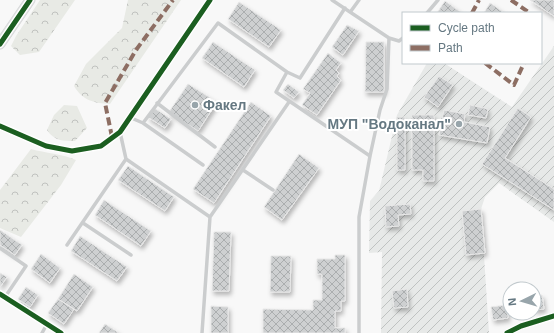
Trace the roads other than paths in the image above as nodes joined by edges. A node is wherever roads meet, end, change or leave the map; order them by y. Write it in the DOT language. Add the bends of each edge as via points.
graph roads {
  1 [pos="30,0"];
  2 [pos="210,0"];
  3 [pos="332,0"];
  4 [pos="359,0"];
  5 [pos="438,0"];
  6 [pos="345,8"];
  7 [pos="351,11"];
  8 [pos="428,12"];
  9 [pos="389,38"];
  10 [pos="402,39"];
  11 [pos="0,44"];
  12 [pos="287,72"];
  13 [pos="289,102"];
  14 [pos="157,104"];
  15 [pos="130,118"];
  16 [pos="143,123"];
  17 [pos="0,126"];
  18 [pos="120,132"];
  19 [pos="215,147"];
  20 [pos="370,156"];
  21 [pos="126,159"];
  22 [pos="202,165"];
  23 [pos="243,170"];
  24 [pos="273,190"];
  25 [pos="210,217"];
  26 [pos="82,223"];
  27 [pos="67,246"];
  28 [pos="0,248"];
  29 [pos="131,255"];
  30 [pos="3,295"];
  31 [pos="554,316"];
  32 [pos="47,324"];
  33 [pos="42,333"];
  34 [pos="62,333"];
  35 [pos="202,333"];
  36 [pos="359,333"];
  37 [pos="507,333"];
  1 -- 11 [label="street"];
  2 -- 15 [label="street"];
  3 -- 6 [label="lane"];
  4 -- 7 [label="lane"];
  5 -- 8 [label="lane"];
  6 -- 7 [label="lane"];
  6 -- 12 [label="lane" via="300,78"];
  7 -- 9 [label="lane"];
  9 -- 10 [label="lane" via="399,41"];
  9 -- 20 [label="lane" via="387,89"];
  12 -- 13 [label="lane" via="276,92"];
  12 -- 14 [label="lane" via="218,23"];
  13 -- 20 [label="lane"];
  13 -- 23 [label="lane"];
  14 -- 16 [label="lane"];
  14 -- 19 [label="lane"];
  15 -- 16 [label="lane"];
  15 -- 18 [label="street"];
  16 -- 22 [label="lane"];
  17 -- 18 [label="street" via="46,146 72,151 101,146"];
  18 -- 21 [label="lane"];
  20 -- 36 [label="lane" via="359,217"];
  21 -- 25 [label="lane"];
  21 -- 26 [label="lane"];
  23 -- 24 [label="lane"];
  23 -- 25 [label="lane"];
  25 -- 35 [label="lane"];
  26 -- 27 [label="lane"];
  26 -- 29 [label="lane"];
  28 -- 30 [label="lane" via="26,266"];
  30 -- 32 [label="street"];
  31 -- 37 [label="street"];
  32 -- 33 [label="lane"];
  32 -- 34 [label="street"];
}
